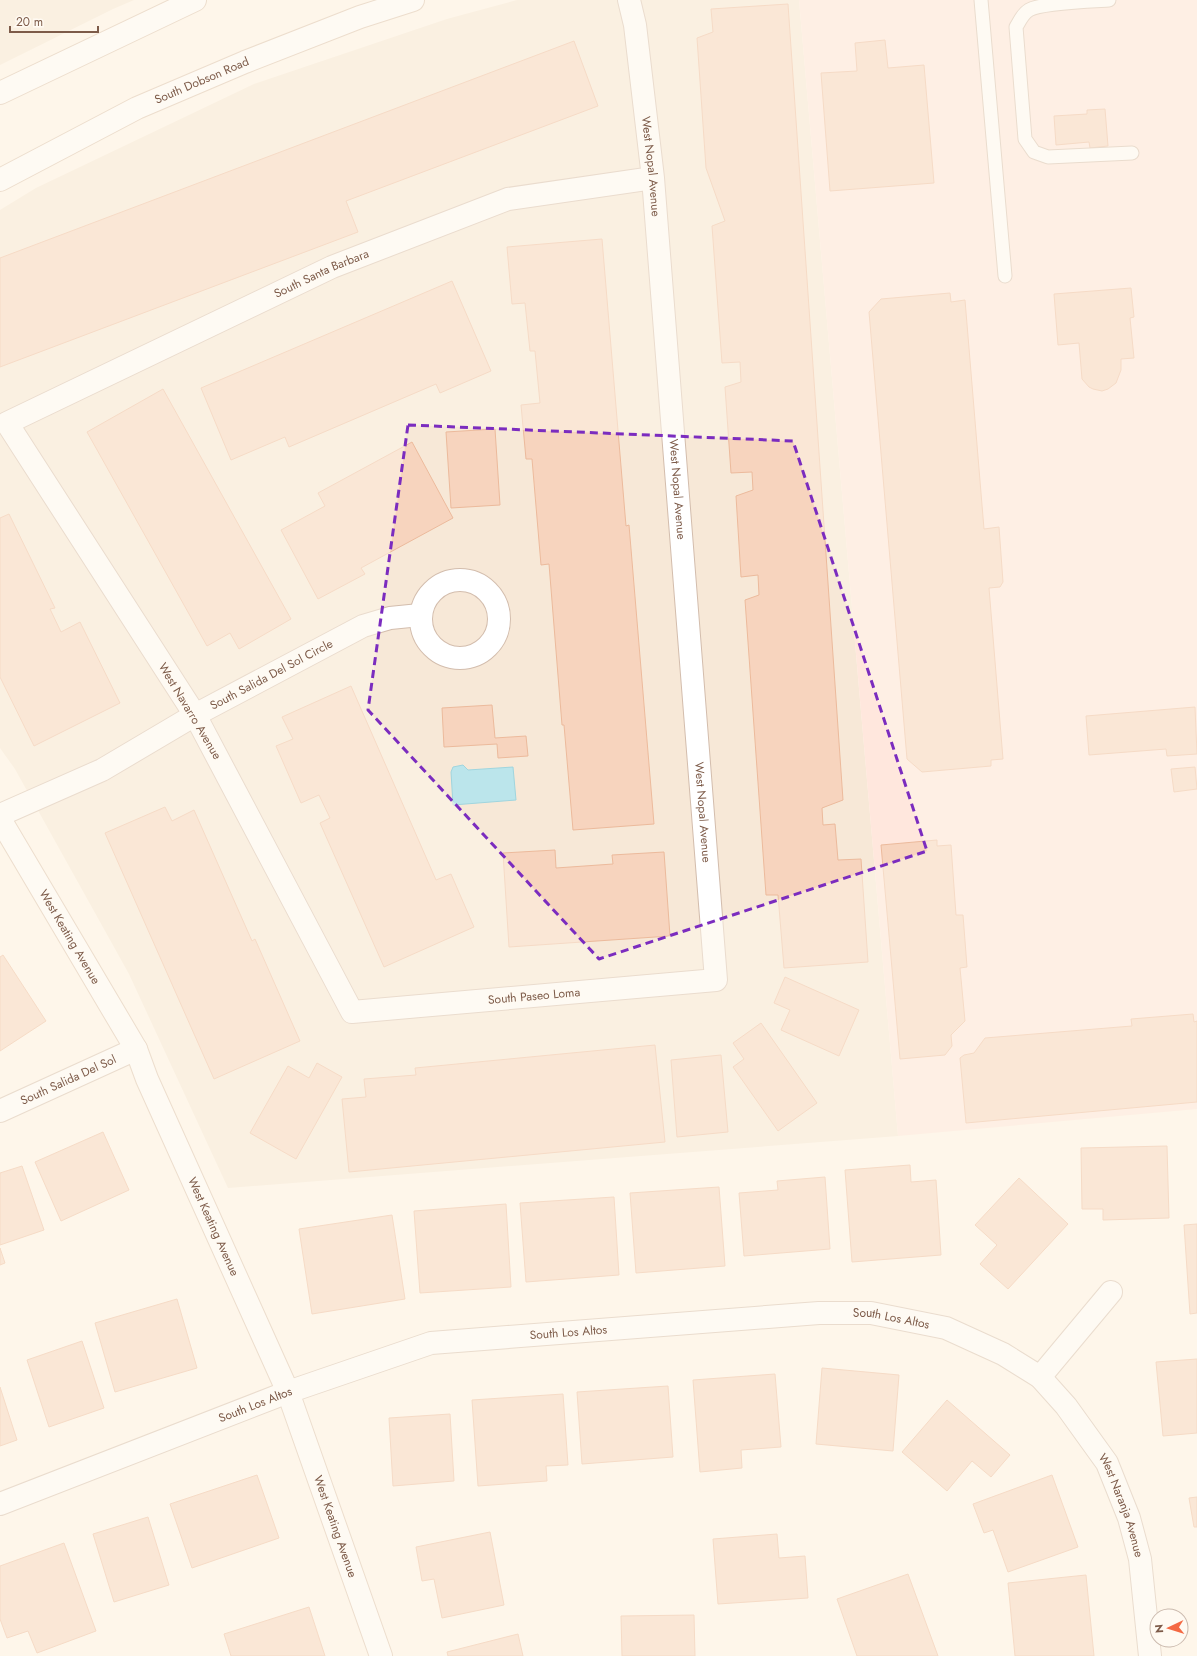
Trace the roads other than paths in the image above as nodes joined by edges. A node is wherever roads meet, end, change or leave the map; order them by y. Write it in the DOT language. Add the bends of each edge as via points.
graph roads {
  1 [pos="195,0"];
  2 [pos="413,0"];
  3 [pos="629,0"];
  4 [pos="981,0"];
  5 [pos="1109,0"];
  6 [pos="0,93"];
  7 [pos="1132,153"];
  8 [pos="653,178"];
  9 [pos="0,180"];
  10 [pos="1005,276"];
  11 [pos="7,423"];
  12 [pos="420,615"];
  13 [pos="195,715"];
  14 [pos="0,815"];
  15 [pos="0,820"];
  16 [pos="716,980"];
  17 [pos="352,1012"];
  18 [pos="136,1049"];
  19 [pos="0,1111"];
  20 [pos="1111,1292"];
  21 [pos="1040,1377"];
  22 [pos="288,1392"];
  23 [pos="0,1504"];
  24 [pos="381,1656"];
  25 [pos="1150,1656"];
  1 -- 6 [label="street"];
  2 -- 9 [label="street, South Dobson Road" via="360,17 245,62 138,108"];
  3 -- 8 [label="street, West Nopal Avenue" via="635,25"];
  4 -- 10 [label="lane"];
  5 -- 7 [label="lane" via="1057,4 1030,9 1023,14 1016,27 1024,127 1026,139 1034,152 1048,157"];
  8 -- 11 [label="street, South Santa Barbara" via="508,199 332,267"];
  8 -- 16 [label="street, West Nopal Avenue"];
  11 -- 13 [label="street, West Navarro Avenue"];
  12 -- 13 [label="street, South Salida Del Sol Circle" via="390,618 363,626"];
  13 -- 14 [label="street, South Salida Del Sol Circle" via="102,770"];
  13 -- 17 [label="street, West Navarro Avenue"];
  15 -- 18 [label="street, West Keating Avenue"];
  16 -- 17 [label="street, South Paseo Loma"];
  18 -- 19 [label="street, South Salida Del Sol"];
  18 -- 22 [label="street, West Keating Avenue" via="147,1079"];
  20 -- 21 [label="street"];
  21 -- 22 [label="street, South Los Altos" via="1003,1354 946,1328 871,1313 819,1313 431,1343"];
  21 -- 25 [label="street, West Naranja Avenue" via="1066,1406 1107,1463 1129,1518 1140,1560"];
  22 -- 23 [label="street, South Los Altos"];
  22 -- 24 [label="street, West Keating Avenue"];
}
